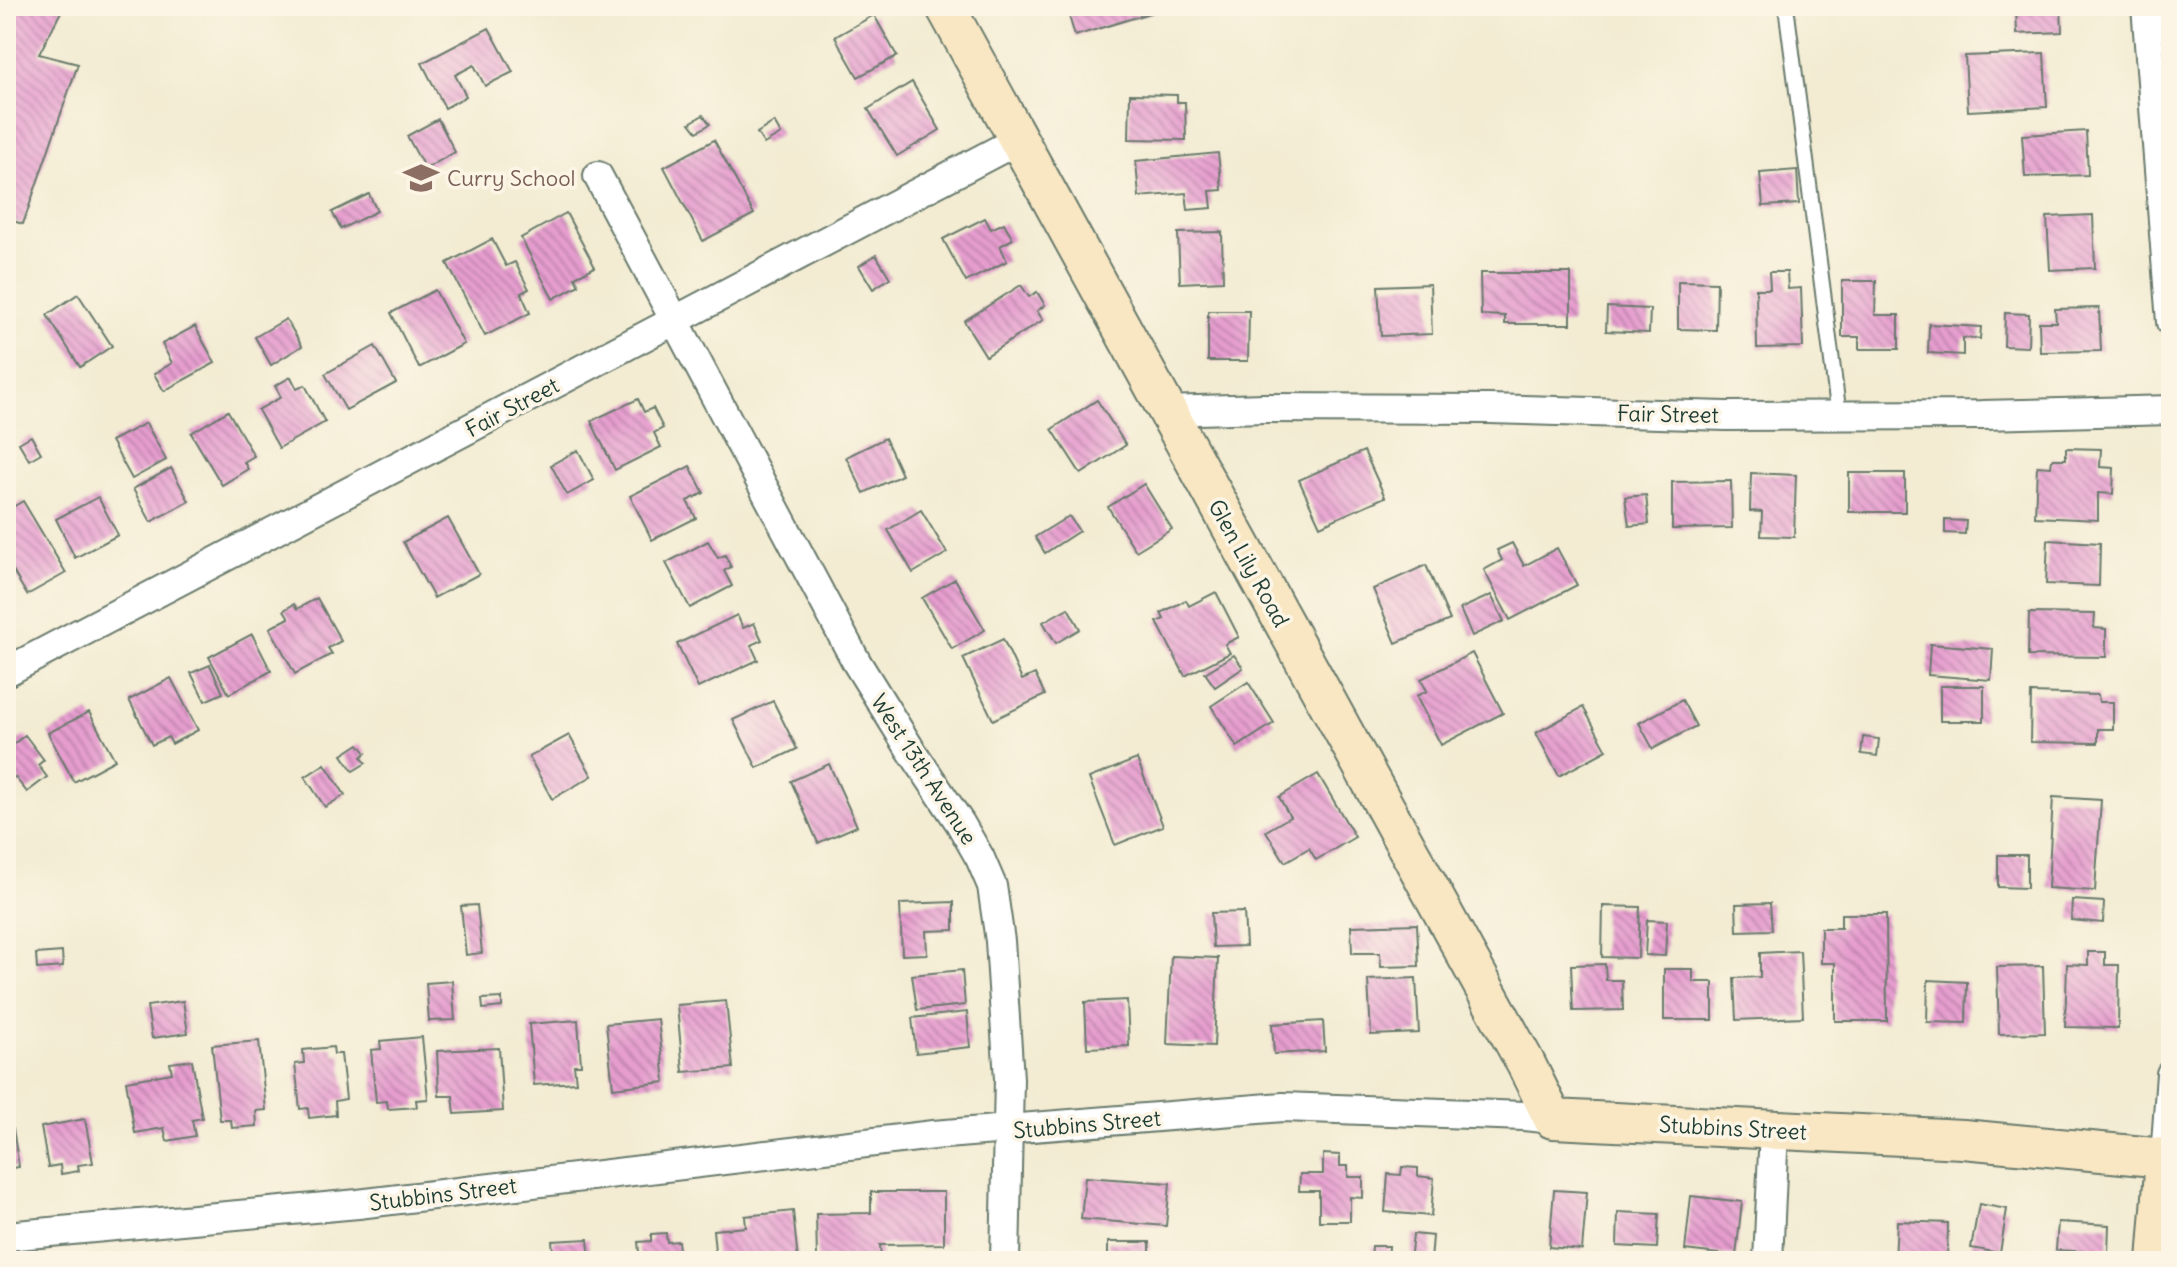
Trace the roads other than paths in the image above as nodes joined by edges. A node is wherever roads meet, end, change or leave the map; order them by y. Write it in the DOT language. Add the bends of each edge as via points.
graph roads {
  1 [pos="945,6"];
  2 [pos="1786,6"];
  3 [pos="2146,6"];
  4 [pos="1018,140"];
  5 [pos="598,176"];
  6 [pos="675,321"];
  7 [pos="2171,322"];
  8 [pos="2171,410"];
  9 [pos="1165,411"];
  10 [pos="1839,416"];
  11 [pos="6,672"];
  12 [pos="2171,1074"];
  13 [pos="1553,1119"];
  14 [pos="1774,1130"];
  15 [pos="1007,1131"];
  16 [pos="2168,1158"];
  17 [pos="6,1236"];
  18 [pos="1005,1261"];
  19 [pos="1768,1261"];
  20 [pos="2157,1261"];
  1 -- 4 [label="street, Glen Lily Road"];
  2 -- 10 [label="lane"];
  3 -- 7 [label="street"];
  4 -- 6 [label="street, Fair Street"];
  4 -- 9 [label="street, Glen Lily Road"];
  5 -- 6 [label="street, West 13th Avenue"];
  6 -- 11 [label="street, Fair Street"];
  6 -- 15 [label="street, West 13th Avenue" via="857,663 960,823 992,886 1009,1079"];
  8 -- 10 [label="street, Fair Street"];
  9 -- 10 [label="street, Fair Street" via="1489,409"];
  9 -- 13 [label="street, Glen Lily Road"];
  12 -- 16 [label="street"];
  13 -- 14 [label="street, Stubbins Street"];
  13 -- 15 [label="street, Stubbins Street" via="1283,1107"];
  14 -- 16 [label="street, Stubbins Street" via="1963,1139"];
  14 -- 19 [label="street"];
  15 -- 17 [label="street, Stubbins Street" via="908,1138 358,1204"];
  15 -- 18 [label="street, West 13th Avenue"];
  16 -- 20 [label="street"];
}
